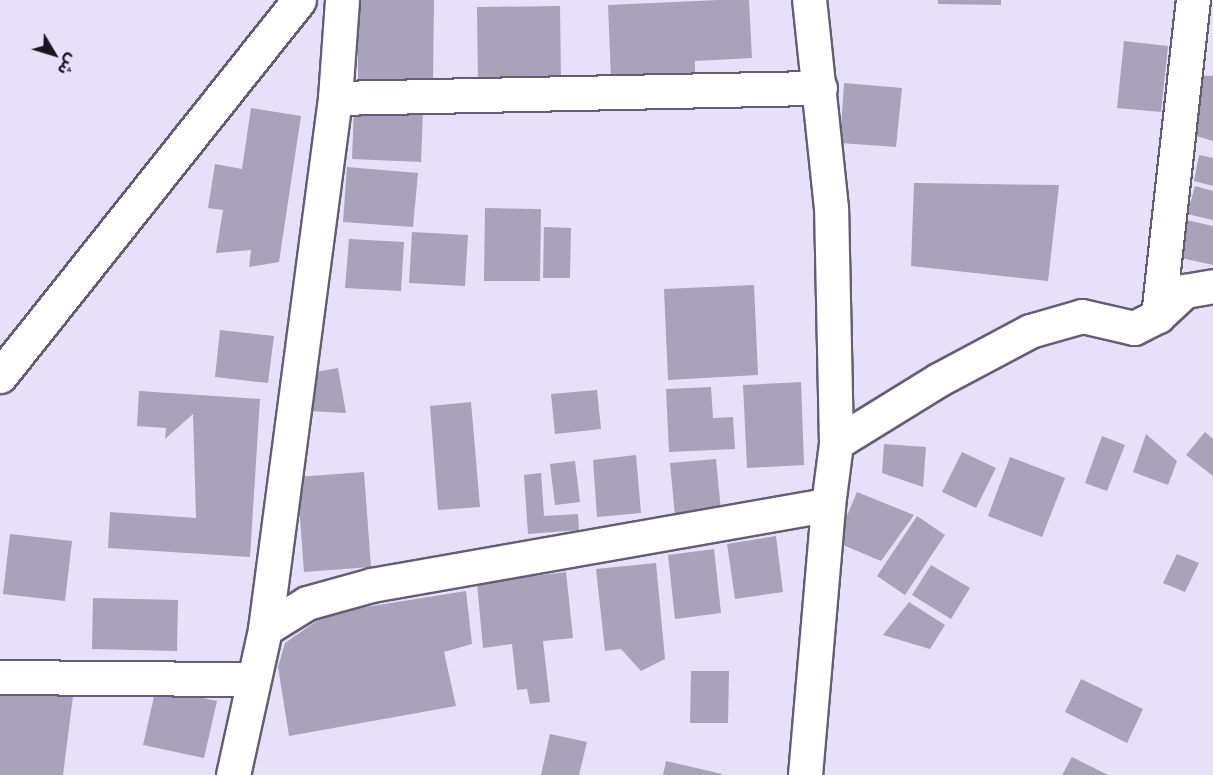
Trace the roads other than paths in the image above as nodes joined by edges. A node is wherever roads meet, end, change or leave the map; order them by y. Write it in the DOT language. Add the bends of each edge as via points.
graph roads {
  1 [pos="299,0"];
  2 [pos="342,0"];
  3 [pos="809,0"];
  4 [pos="1193,0"];
  5 [pos="820,87"];
  6 [pos="335,98"];
  7 [pos="1213,286"];
  8 [pos="1158,316"];
  9 [pos="0,376"];
  10 [pos="836,443"];
  11 [pos="828,505"];
  12 [pos="265,629"];
  13 [pos="0,677"];
  14 [pos="252,679"];
  15 [pos="233,775"];
  16 [pos="805,775"];
  1 -- 9 [label="street"];
  2 -- 6 [label="street"];
  3 -- 5 [label="street"];
  4 -- 8 [label="street"];
  5 -- 6 [label="street"];
  5 -- 10 [label="street" via="831,208"];
  6 -- 12 [label="street"];
  7 -- 8 [label="street" via="1185,291"];
  8 -- 10 [label="street" via="1134,328 1082,316 1030,331 938,380"];
  10 -- 11 [label="street"];
  11 -- 12 [label="street" via="372,585 307,603"];
  11 -- 16 [label="street"];
  12 -- 14 [label="street"];
  13 -- 14 [label="street"];
  14 -- 15 [label="street"];
}
